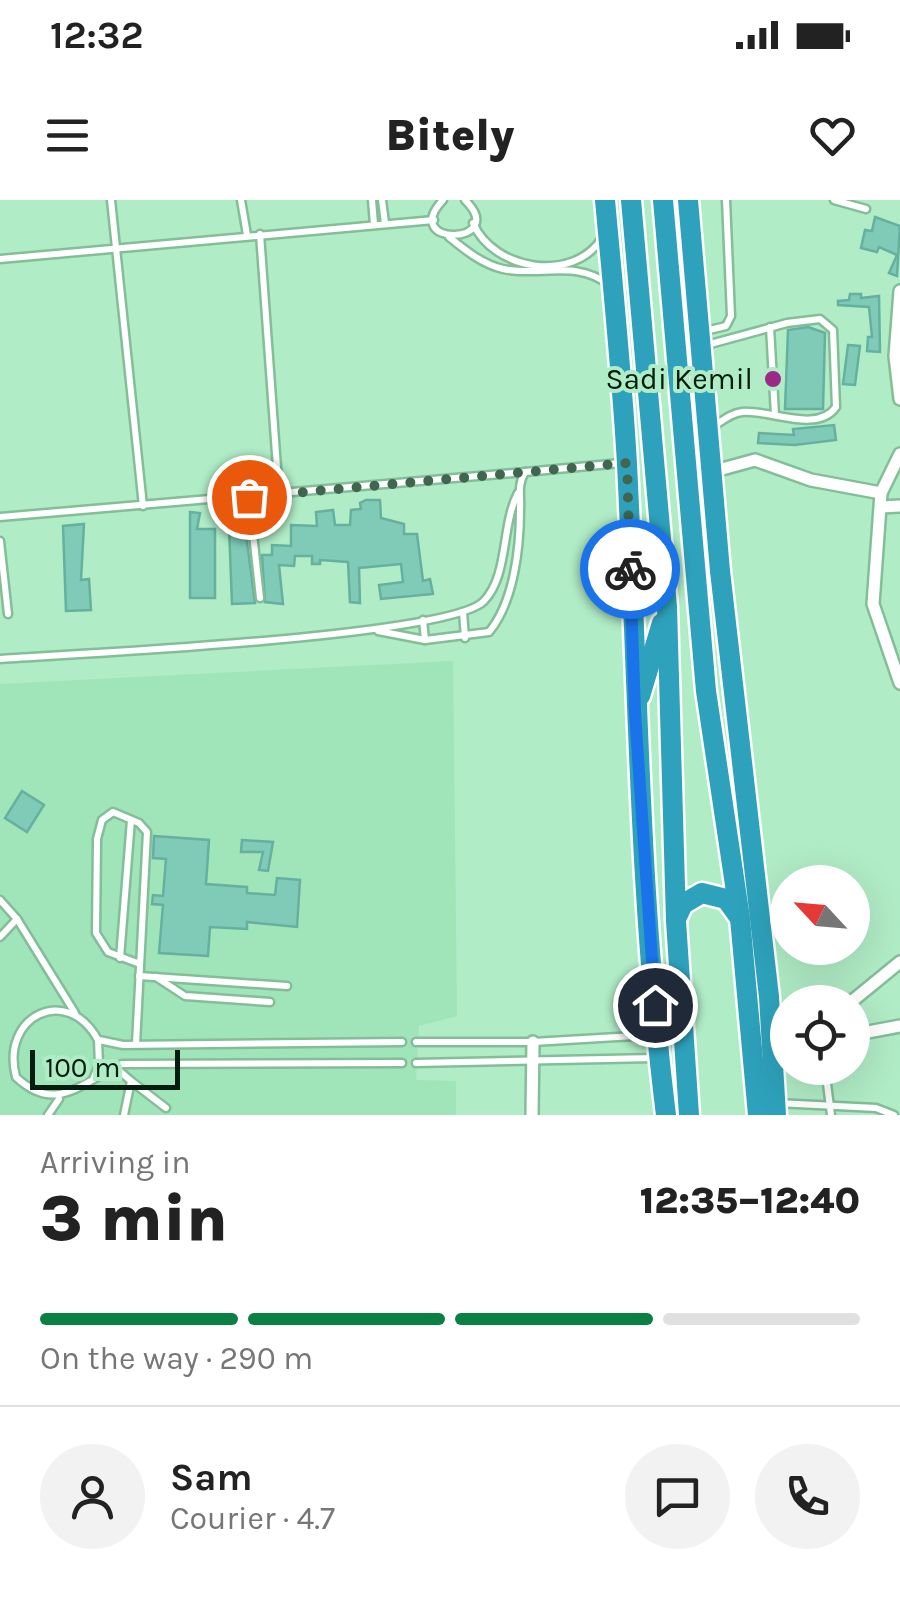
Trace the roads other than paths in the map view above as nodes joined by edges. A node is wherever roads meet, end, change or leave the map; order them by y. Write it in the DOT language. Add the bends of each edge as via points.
graph roads {
  1 [pos="111,200"];
  2 [pos="240,200"];
  3 [pos="372,200"];
  4 [pos="382,200"];
  5 [pos="434,200"];
  6 [pos="443,200"];
  7 [pos="465,200"];
  8 [pos="604,200"];
  9 [pos="631,200"];
  10 [pos="663,200"];
  11 [pos="688,200"];
  12 [pos="726,200"];
  13 [pos="834,200"];
  14 [pos="866,209"];
  15 [pos="435,210"];
  16 [pos="434,220"];
  17 [pos="474,223"];
  18 [pos="374,224"];
  19 [pos="385,224"];
  20 [pos="607,228"];
  21 [pos="260,234"];
  22 [pos="247,235"];
  23 [pos="449,237"];
  24 [pos="116,248"];
  25 [pos="0,259"];
  26 [pos="900,291"];
  27 [pos="613,296"];
  28 [pos="697,301"];
  29 [pos="770,328"];
  30 [pos="700,339"];
  31 [pos="898,357"];
  32 [pos="900,399"];
  33 [pos="648,414"];
  34 [pos="684,416"];
  35 [pos="776,416"];
  36 [pos="708,430"];
  37 [pos="900,454"];
  38 [pos="627,463"];
  39 [pos="525,472"];
  40 [pos="712,472"];
  41 [pos="880,493"];
  42 [pos="279,494"];
  43 [pos="518,494"];
  44 [pos="249,497"];
  45 [pos="143,506"];
  46 [pos="900,506"];
  47 [pos="881,507"];
  48 [pos="0,517"];
  49 [pos="0,540"];
  50 [pos="260,598"];
  51 [pos="701,605"];
  52 [pos="667,607"];
  53 [pos="463,612"];
  54 [pos="8,614"];
  55 [pos="423,620"];
  56 [pos="376,631"];
  57 [pos="465,638"];
  58 [pos="424,640"];
  59 [pos="0,659"];
  60 [pos="900,683"];
  61 [pos="734,697"];
  62 [pos="635,713"];
  63 [pos="131,819"];
  64 [pos="125,897"];
  65 [pos="142,898"];
  66 [pos="0,900"];
  67 [pos="740,918"];
  68 [pos="17,919"];
  69 [pos="676,921"];
  70 [pos="0,937"];
  71 [pos="120,958"];
  72 [pos="900,962"];
  73 [pos="140,964"];
  74 [pos="140,976"];
  75 [pos="155,977"];
  76 [pos="772,985"];
  77 [pos="286,986"];
  78 [pos="870,986"];
  79 [pos="270,1002"];
  80 [pos="76,1014"];
  81 [pos="900,1026"];
  82 [pos="870,1031"];
  83 [pos="658,1034"];
  84 [pos="98,1040"];
  85 [pos="402,1042"];
  86 [pos="416,1042"];
  87 [pos="532,1042"];
  88 [pos="136,1044"];
  89 [pos="660,1058"];
  90 [pos="533,1061"];
  91 [pos="402,1063"];
  92 [pos="416,1063"];
  93 [pos="116,1067"];
  94 [pos="94,1077"];
  95 [pos="131,1082"];
  96 [pos="827,1085"];
  97 [pos="59,1099"];
  98 [pos="813,1105"];
  99 [pos="166,1108"];
  100 [pos="776,1109"];
  101 [pos="831,1110"];
  102 [pos="48,1115"];
  103 [pos="124,1115"];
  104 [pos="532,1115"];
  105 [pos="666,1115"];
  106 [pos="690,1115"];
  107 [pos="758,1115"];
  108 [pos="814,1115"];
  109 [pos="894,1115"];
  1 -- 24 [label="lane"];
  2 -- 22 [label="lane"];
  3 -- 18 [label="lane"];
  4 -- 19 [label="lane"];
  5 -- 15 [label="lane"];
  6 -- 15 [label="lane"];
  7 -- 17 [label="lane"];
  8 -- 20 [label="highway"];
  9 -- 33 [label="highway"];
  10 -- 34 [label="highway"];
  11 -- 28 [label="highway"];
  12 -- 30 [label="lane" via="731,316 726,326"];
  13 -- 14 [label="lane"];
  15 -- 16 [label="lane"];
  16 -- 19 [label="lane"];
  16 -- 23 [label="lane"];
  17 -- 20 [label="lane" via="494,253 526,264 580,259"];
  17 -- 23 [label="lane" via="462,236"];
  18 -- 19 [label="lane"];
  18 -- 21 [label="lane"];
  20 -- 27 [label="highway"];
  21 -- 22 [label="lane"];
  21 -- 42 [label="lane"];
  22 -- 24 [label="lane"];
  23 -- 27 [label="lane" via="488,264 582,270"];
  24 -- 25 [label="lane"];
  24 -- 45 [label="lane"];
  26 -- 31 [label="street"];
  27 -- 33 [label="highway"];
  27 -- 38 [label="highway"];
  28 -- 30 [label="highway"];
  28 -- 34 [label="highway"];
  29 -- 30 [label="lane"];
  29 -- 35 [label="lane"];
  29 -- 35 [label="lane" via="820,319 833,330 832,414"];
  30 -- 36 [label="highway"];
  31 -- 32 [label="street"];
  33 -- 52 [label="highway"];
  34 -- 51 [label="highway"];
  35 -- 36 [label="lane" via="734,414"];
  36 -- 40 [label="highway"];
  37 -- 41 [label="street"];
  38 -- 39 [label="lane"];
  38 -- 62 [label="highway"];
  39 -- 42 [label="lane"];
  39 -- 43 [label="lane"];
  40 -- 41 [label="street" via="755,460 811,480"];
  40 -- 61 [label="highway"];
  41 -- 47 [label="street"];
  42 -- 44 [label="lane"];
  43 -- 53 [label="lane" via="494,586 482,604"];
  43 -- 57 [label="lane" via="517,542 502,612 488,632"];
  44 -- 45 [label="lane"];
  44 -- 50 [label="lane"];
  45 -- 48 [label="lane"];
  46 -- 47 [label="street"];
  47 -- 60 [label="street" via="873,604"];
  49 -- 54 [label="lane"];
  51 -- 61 [label="highway"];
  51 -- 67 [label="highway" via="706,691"];
  52 -- 62 [label="highway"];
  52 -- 69 [label="highway"];
  53 -- 55 [label="lane"];
  53 -- 57 [label="lane"];
  55 -- 56 [label="lane"];
  55 -- 58 [label="lane"];
  56 -- 58 [label="lane"];
  56 -- 59 [label="lane"];
  57 -- 58 [label="lane"];
  61 -- 76 [label="highway"];
  62 -- 83 [label="highway"];
  63 -- 64 [label="lane"];
  63 -- 65 [label="lane" via="147,832"];
  63 -- 71 [label="lane" via="108,814 97,838 96,933"];
  64 -- 65 [label="lane"];
  64 -- 71 [label="lane"];
  65 -- 73 [label="lane"];
  66 -- 68 [label="lane"];
  67 -- 69 [label="highway" via="726,899 702,893 683,904"];
  67 -- 107 [label="highway"];
  68 -- 70 [label="lane"];
  68 -- 80 [label="lane"];
  69 -- 106 [label="highway"];
  71 -- 73 [label="lane"];
  72 -- 78 [label="street"];
  73 -- 74 [label="lane"];
  74 -- 75 [label="lane"];
  74 -- 88 [label="lane"];
  75 -- 77 [label="lane"];
  75 -- 79 [label="lane" via="185,996"];
  80 -- 84 [label="lane"];
  80 -- 97 [label="lane" via="52,1010 32,1016 11,1045 11,1064 26,1090"];
  81 -- 82 [label="street"];
  83 -- 87 [label="lane"];
  83 -- 89 [label="highway"];
  84 -- 88 [label="lane"];
  84 -- 94 [label="lane"];
  85 -- 88 [label="lane"];
  86 -- 87 [label="lane"];
  87 -- 90 [label="street"];
  89 -- 90 [label="lane"];
  89 -- 105 [label="highway"];
  90 -- 92 [label="lane"];
  90 -- 104 [label="street"];
  91 -- 93 [label="lane"];
  93 -- 94 [label="lane"];
  93 -- 95 [label="lane"];
  94 -- 97 [label="lane"];
  95 -- 99 [label="lane"];
  95 -- 103 [label="lane"];
  96 -- 101 [label="lane"];
  97 -- 102 [label="lane"];
  98 -- 100 [label="lane"];
  98 -- 101 [label="lane"];
  98 -- 108 [label="lane"];
  101 -- 109 [label="lane" via="876,1108"];
}
